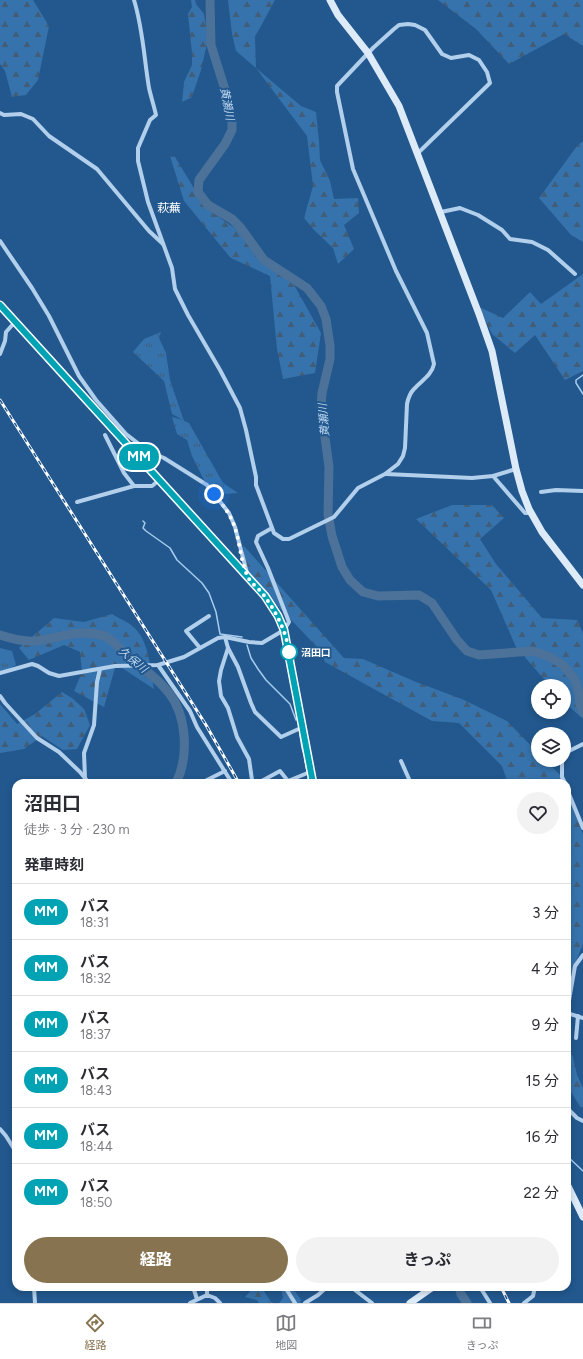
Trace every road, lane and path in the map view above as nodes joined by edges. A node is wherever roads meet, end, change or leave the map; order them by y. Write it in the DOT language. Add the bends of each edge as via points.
graph roads {
  1 [pos="134,0"];
  2 [pos="330,0"];
  3 [pos="368,53"];
  4 [pos="0,113"];
  5 [pos="418,153"];
  6 [pos="440,212"];
  7 [pos="0,241"];
  8 [pos="163,244"];
  9 [pos="575,274"];
  10 [pos="1,307"];
  11 [pos="16,322"];
  12 [pos="0,354"];
  13 [pos="93,402"];
  14 [pos="105,435"];
  15 [pos="516,469"];
  16 [pos="385,474"];
  17 [pos="493,476"];
  18 [pos="160,480"];
  19 [pos="134,486"];
  20 [pos="583,491"];
  21 [pos="541,492"];
  22 [pos="77,502"];
  23 [pos="531,514"];
  24 [pos="272,528"];
  25 [pos="249,579"];
  26 [pos="583,585"];
  27 [pos="209,616"];
  28 [pos="284,630"];
  29 [pos="225,637"];
  30 [pos="200,648"];
  31 [pos="228,648"];
  32 [pos="158,664"];
  33 [pos="100,669"];
  34 [pos="0,673"];
  35 [pos="0,696"];
  36 [pos="302,727"];
  37 [pos="583,744"];
  38 [pos="571,750"];
  39 [pos="401,761"];
  40 [pos="562,767"];
  41 [pos="225,771"];
  42 [pos="310,772"];
  43 [pos="85,779"];
  44 [pos="209,779"];
  45 [pos="230,779"];
  46 [pos="252,779"];
  47 [pos="265,779"];
  48 [pos="284,779"];
  49 [pos="293,779"];
  50 [pos="312,779"];
  51 [pos="409,779"];
  52 [pos="563,779"];
  53 [pos="571,799"];
  54 [pos="583,828"];
  55 [pos="583,955"];
  56 [pos="571,989"];
  57 [pos="571,1013"];
  58 [pos="578,1016"];
  59 [pos="583,1018"];
  60 [pos="576,1038"];
  61 [pos="571,1113"];
  62 [pos="583,1121"];
  63 [pos="0,1129"];
  64 [pos="12,1146"];
  65 [pos="571,1194"];
  66 [pos="583,1217"];
  67 [pos="34,1291"];
  68 [pos="194,1291"];
  69 [pos="207,1291"];
  70 [pos="288,1291"];
  71 [pos="322,1291"];
  72 [pos="356,1291"];
  73 [pos="427,1291"];
  74 [pos="482,1291"];
  75 [pos="534,1291"];
  76 [pos="207,1296"];
  77 [pos="197,1299"];
  78 [pos="35,1303"];
  79 [pos="190,1303"];
  80 [pos="220,1303"];
  81 [pos="295,1303"];
  82 [pos="305,1303"];
  83 [pos="372,1303"];
  84 [pos="410,1303"];
  85 [pos="490,1303"];
  86 [pos="524,1303"];
  1 -- 8 [label="street" via="156,115 150,120 137,155 148,202"];
  2 -- 3 [label="street" via="338,15"];
  3 -- 5 [label="street" via="399,106"];
  3 -- 5 [label="street" via="399,25 414,25 425,30 442,54 451,58 469,55 479,60 487,72 490,83"];
  3 -- 16 [label="street" via="337,86 349,156 396,270 427,333 434,364 432,371 412,390 408,398 403,456 398,464"];
  4 -- 8 [label="street" via="21,114 33,119 50,136 97,169"];
  5 -- 6 [label="street"];
  6 -- 9 [label="street" via="460,208 478,214 502,230 510,239 532,242 548,250"];
  6 -- 15 [label="street" via="492,351"];
  7 -- 13 [label="street" via="42,305"];
  8 -- 24 [label="street" via="172,268 175,290 240,408 256,485"];
  10 -- 11 [label="street"];
  11 -- 12 [label="street" via="6,332"];
  11 -- 13 [label="street"];
  13 -- 18 [label="street"];
  13 -- 25 [label="street" via="148,451 207,485 229,513"];
  14 -- 19 [label="street" via="124,473"];
  15 -- 17 [label="street"];
  15 -- 23 [label="street"];
  16 -- 17 [label="street" via="472,478"];
  16 -- 24 [label="street" via="358,488 334,517 319,525 289,539 278,537"];
  17 -- 23 [label="street" via="525,513"];
  18 -- 19 [label="street" via="152,486"];
  18 -- 25 [label="street"];
  19 -- 22 [label="street"];
  20 -- 21 [label="street"];
  23 -- 26 [label="street"];
  24 -- 28 [label="street" via="258,536 256,542 288,622"];
  25 -- 28 [label="street" via="265,596"];
  27 -- 30 [label="street" via="186,631"];
  28 -- 29 [label="street" via="262,642"];
  28 -- 36 [label="street"];
  29 -- 30 [label="street"];
  29 -- 31 [label="street"];
  30 -- 32 [label="street" via="184,657"];
  31 -- 36 [label="street" via="255,712 281,737"];
  31 -- 46 [label="street" via="219,681 221,696 228,708 237,737 249,759"];
  32 -- 33 [label="street"];
  32 -- 41 [label="street" via="190,711"];
  33 -- 34 [label="street" via="59,676 32,664"];
  33 -- 43 [label="street" via="94,725 84,754"];
  35 -- 43 [label="street" via="37,738 59,752"];
  36 -- 42 [label="street"];
  37 -- 38 [label="street"];
  39 -- 51 [label="street"];
  40 -- 52 [label="street"];
  41 -- 44 [label="street"];
  41 -- 45 [label="street"];
  42 -- 49 [label="street"];
  42 -- 50 [label="street"];
  47 -- 48 [label="street" via="280,771"];
  53 -- 54 [label="street"];
  55 -- 56 [label="street" via="575,966"];
  57 -- 58 [label="street"];
  58 -- 59 [label="street"];
  58 -- 60 [label="street"];
  61 -- 62 [label="street"];
  63 -- 64 [label="street"];
  65 -- 66 [label="street"];
  67 -- 78 [label="street"];
  68 -- 77 [label="street"];
  69 -- 76 [label="street"];
  70 -- 81 [label="street"];
  71 -- 82 [label="street"];
  72 -- 83 [label="street"];
  73 -- 84 [label="street"];
  74 -- 85 [label="street"];
  75 -- 86 [label="street"];
  76 -- 77 [label="street"];
  76 -- 80 [label="street" via="215,1298"];
  77 -- 79 [label="street"];
}
